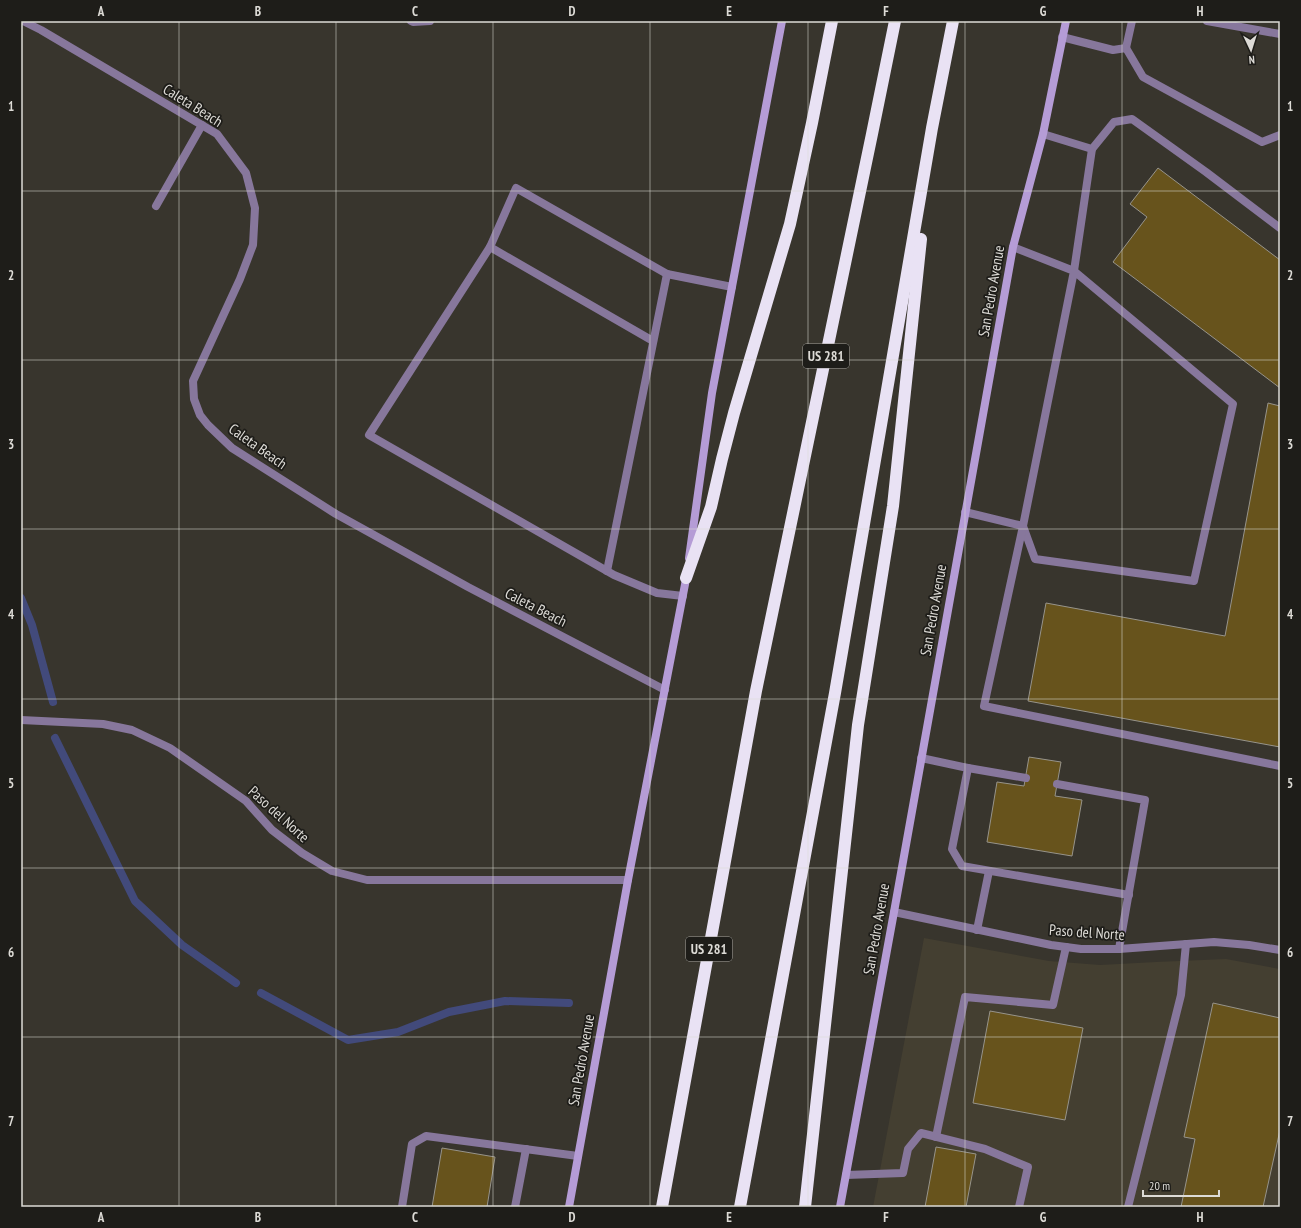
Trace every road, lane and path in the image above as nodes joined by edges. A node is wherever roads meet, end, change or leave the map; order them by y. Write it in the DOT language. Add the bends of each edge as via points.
graph roads {
  1 [pos="23,21"];
  2 [pos="412,21"];
  3 [pos="430,21"];
  4 [pos="782,21"];
  5 [pos="832,21"];
  6 [pos="894,21"];
  7 [pos="953,21"];
  8 [pos="1066,21"];
  9 [pos="1132,21"];
  10 [pos="1207,21"];
  11 [pos="1280,34"];
  12 [pos="1062,37"];
  13 [pos="1126,48"];
  14 [pos="202,125"];
  15 [pos="932,128"];
  16 [pos="1043,134"];
  17 [pos="1280,135"];
  18 [pos="1092,149"];
  19 [pos="156,206"];
  20 [pos="1280,228"];
  21 [pos="490,247"];
  22 [pos="1013,247"];
  23 [pos="1074,271"];
  24 [pos="667,274"];
  25 [pos="732,287"];
  26 [pos="653,341"];
  27 [pos="965,512"];
  28 [pos="1023,526"];
  29 [pos="607,571"];
  30 [pos="686,578"];
  31 [pos="682,596"];
  32 [pos="666,690"];
  33 [pos="21,720"];
  34 [pos="921,758"];
  35 [pos="1280,766"];
  36 [pos="968,768"];
  37 [pos="1026,778"];
  38 [pos="1057,784"];
  39 [pos="989,871"];
  40 [pos="628,880"];
  41 [pos="1128,895"];
  42 [pos="894,912"];
  43 [pos="978,930"];
  44 [pos="1186,944"];
  45 [pos="1066,947"];
  46 [pos="1119,949"];
  47 [pos="1280,950"];
  48 [pos="936,1137"];
  49 [pos="526,1149"];
  50 [pos="578,1156"];
  51 [pos="846,1175"];
  52 [pos="402,1207"];
  53 [pos="515,1207"];
  54 [pos="569,1207"];
  55 [pos="662,1207"];
  56 [pos="740,1207"];
  57 [pos="805,1207"];
  58 [pos="840,1207"];
  59 [pos="1019,1207"];
  60 [pos="1128,1207"];
  1 -- 14 [label="street, Caleta Beach"];
  2 -- 3 [label="street"];
  4 -- 25 [label="main road, San Pedro Avenue"];
  5 -- 30 [label="highway" via="790,224 734,413 711,507"];
  6 -- 55 [label="highway, US 281" via="756,691"];
  7 -- 15 [label="highway"];
  8 -- 12 [label="main road, San Pedro Avenue"];
  9 -- 13 [label="street"];
  10 -- 11 [label="street"];
  12 -- 13 [label="street" via="1112,50"];
  12 -- 16 [label="main road, San Pedro Avenue"];
  13 -- 17 [label="street" via="1143,77 1262,142"];
  14 -- 19 [label="street"];
  14 -- 32 [label="street, Caleta Beach" via="217,134 246,173 255,208 253,245 193,381 194,399 200,415 208,425 232,448 336,514 468,587"];
  15 -- 56 [label="highway" via="835,693"];
  15 -- 57 [label="highway" via="893,506 858,725"];
  16 -- 18 [label="street"];
  16 -- 22 [label="main road, San Pedro Avenue"];
  18 -- 20 [label="street" via="1114,122 1132,119"];
  18 -- 23 [label="street"];
  21 -- 24 [label="street" via="516,188"];
  21 -- 26 [label="street"];
  21 -- 29 [label="street" via="369,435"];
  22 -- 23 [label="street"];
  22 -- 27 [label="main road, San Pedro Avenue"];
  23 -- 28 [label="street"];
  23 -- 28 [label="street" via="1233,404 1194,581 1035,558"];
  24 -- 25 [label="street"];
  24 -- 26 [label="street"];
  25 -- 30 [label="main road, San Pedro Avenue" via="712,393"];
  26 -- 29 [label="street"];
  27 -- 28 [label="street"];
  27 -- 34 [label="main road, San Pedro Avenue"];
  28 -- 35 [label="street" via="984,706"];
  29 -- 31 [label="street" via="657,593"];
  30 -- 31 [label="main road, San Pedro Avenue"];
  31 -- 32 [label="main road, San Pedro Avenue"];
  32 -- 40 [label="main road, San Pedro Avenue"];
  33 -- 40 [label="street, Paso del Norte" via="103,724 132,730 170,748 246,801 272,830 296,849 332,871 367,880"];
  34 -- 36 [label="street"];
  34 -- 42 [label="main road, San Pedro Avenue"];
  36 -- 37 [label="street"];
  36 -- 39 [label="street" via="952,850 962,866"];
  38 -- 41 [label="street" via="1145,800"];
  39 -- 41 [label="street"];
  39 -- 43 [label="street"];
  40 -- 50 [label="main road, San Pedro Avenue"];
  41 -- 46 [label="street"];
  42 -- 43 [label="street, Paso del Norte"];
  42 -- 51 [label="main road, San Pedro Avenue"];
  43 -- 45 [label="street, Paso del Norte"];
  44 -- 46 [label="street, Paso del Norte"];
  44 -- 47 [label="street, Paso del Norte" via="1214,942"];
  44 -- 60 [label="street" via="1181,995"];
  45 -- 46 [label="street, Paso del Norte"];
  45 -- 48 [label="street" via="1053,1004 965,997"];
  48 -- 51 [label="street" via="921,1133 908,1149 903,1173"];
  48 -- 59 [label="street" via="985,1149 1028,1167"];
  49 -- 50 [label="street"];
  49 -- 52 [label="street" via="426,1136 412,1144"];
  49 -- 53 [label="street"];
  50 -- 54 [label="main road, San Pedro Avenue"];
  51 -- 58 [label="main road, San Pedro Avenue"];
}
